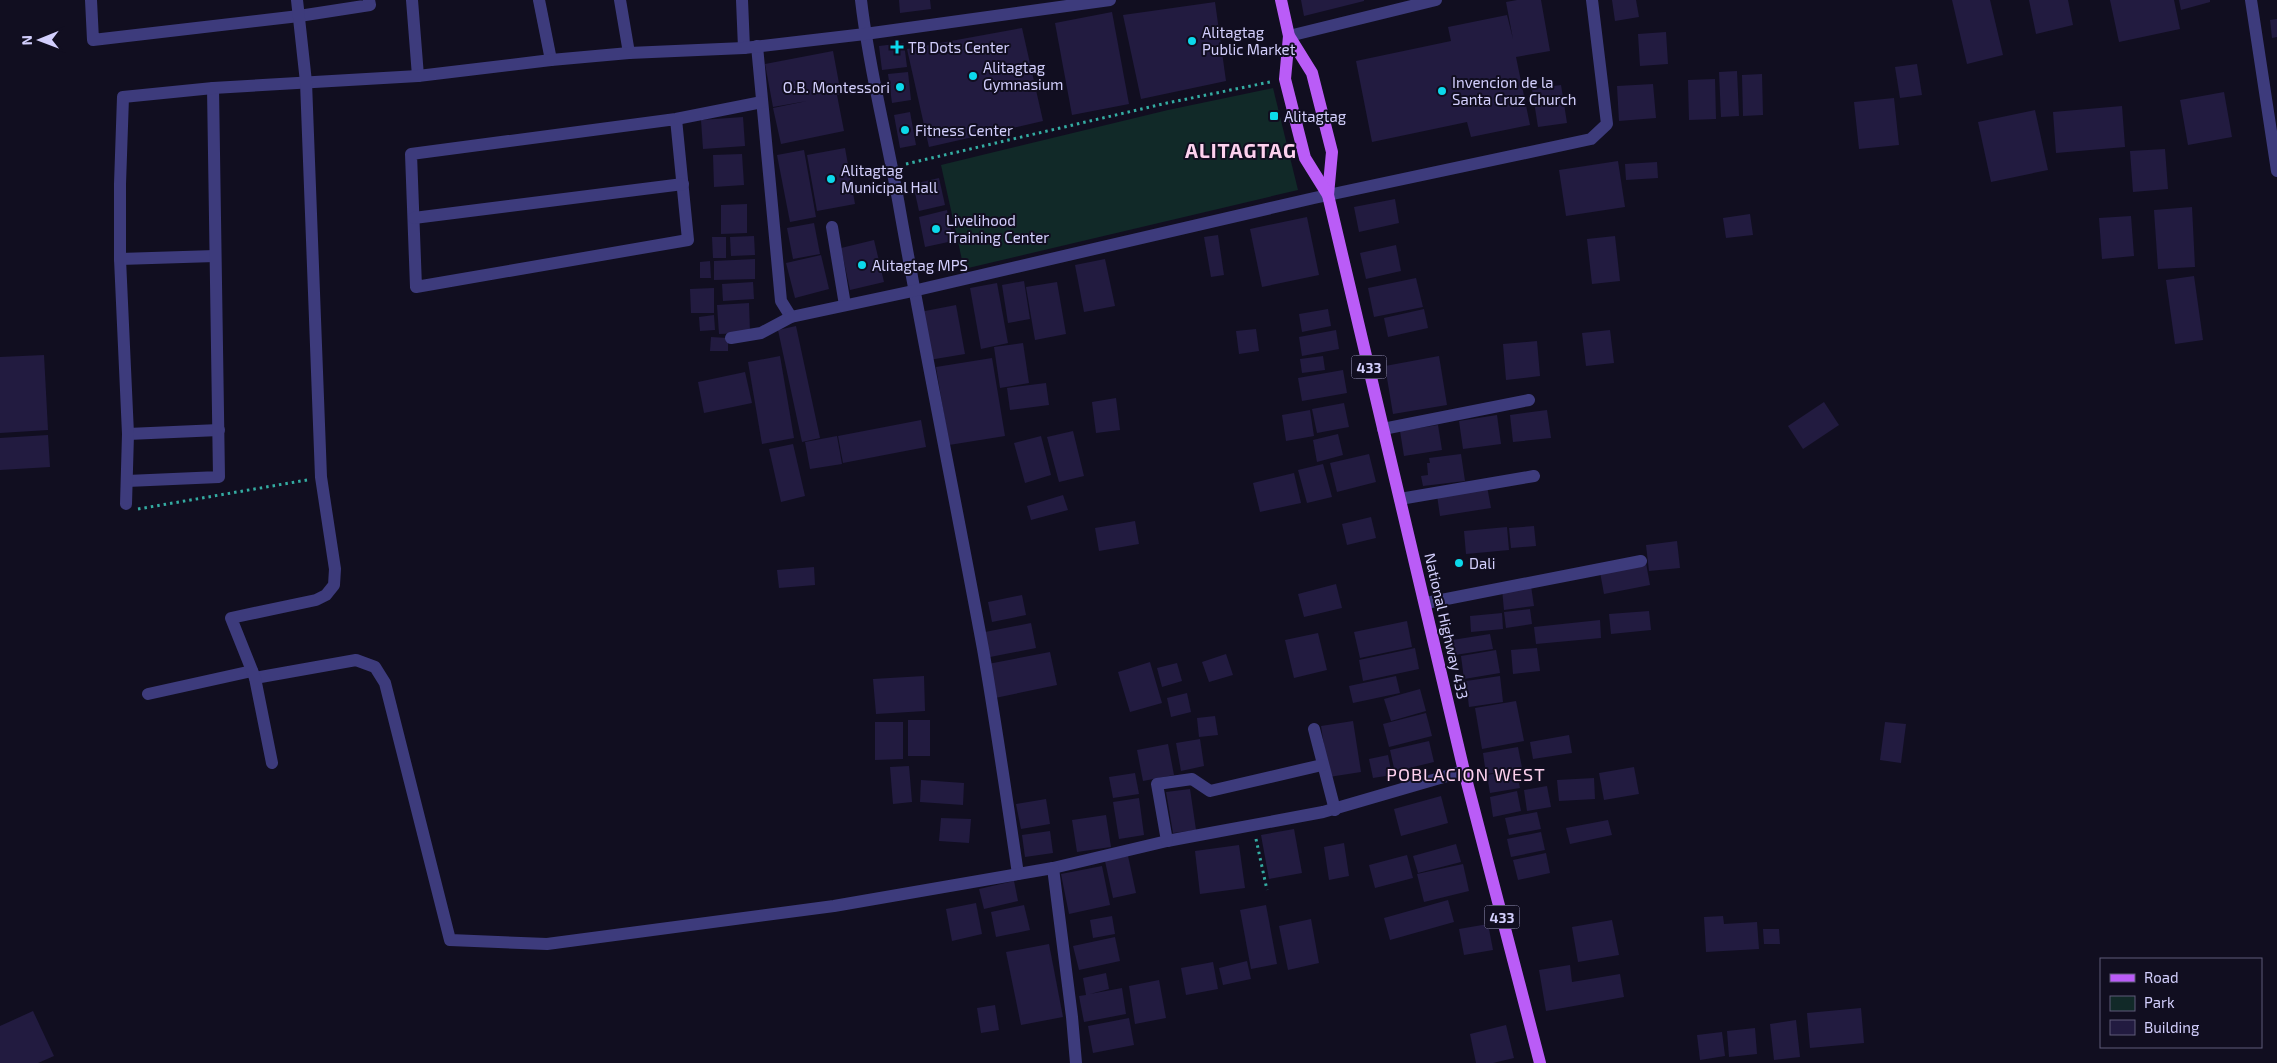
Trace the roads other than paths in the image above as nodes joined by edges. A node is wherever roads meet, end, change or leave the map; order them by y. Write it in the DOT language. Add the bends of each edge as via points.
graph roads {
  1 [pos="91,0"];
  2 [pos="298,0"];
  3 [pos="369,0"];
  4 [pos="412,0"];
  5 [pos="540,0"];
  6 [pos="620,0"];
  7 [pos="742,0"];
  8 [pos="861,0"];
  9 [pos="1110,0"];
  10 [pos="1281,0"];
  11 [pos="1436,0"];
  12 [pos="1592,0"];
  13 [pos="2251,0"];
  14 [pos="299,16"];
  15 [pos="865,34"];
  16 [pos="1289,36"];
  17 [pos="750,47"];
  18 [pos="629,53"];
  19 [pos="551,60"];
  20 [pos="418,76"];
  21 [pos="306,82"];
  22 [pos="213,88"];
  23 [pos="762,102"];
  24 [pos="676,120"];
  25 [pos="2277,172"];
  26 [pos="683,184"];
  27 [pos="1328,195"];
  28 [pos="414,218"];
  29 [pos="832,227"];
  30 [pos="215,256"];
  31 [pos="120,259"];
  32 [pos="913,291"];
  33 [pos="845,305"];
  34 [pos="791,317"];
  35 [pos="731,338"];
  36 [pos="1529,400"];
  37 [pos="1383,429"];
  38 [pos="219,430"];
  39 [pos="128,434"];
  40 [pos="1534,476"];
  41 [pos="127,480"];
  42 [pos="1400,499"];
  43 [pos="128,507"];
  44 [pos="1640,561"];
  45 [pos="1426,603"];
  46 [pos="254,674"];
  47 [pos="148,694"];
  48 [pos="1314,729"];
  49 [pos="272,763"];
  50 [pos="1322,765"];
  51 [pos="1464,771"];
  52 [pos="1335,810"];
  53 [pos="1167,841"];
  54 [pos="1053,868"];
  55 [pos="1018,874"];
  56 [pos="1076,1063"];
  57 [pos="1540,1063"];
  1 -- 14 [label="street" via="93,40"];
  2 -- 14 [label="street"];
  3 -- 14 [label="street" via="370,5"];
  4 -- 20 [label="street"];
  5 -- 19 [label="street"];
  6 -- 18 [label="street"];
  7 -- 17 [label="street"];
  8 -- 15 [label="street"];
  9 -- 15 [label="street"];
  10 -- 16 [label="main road, National Highway 433 / 433"];
  11 -- 16 [label="street"];
  12 -- 27 [label="street" via="1607,124 1591,138"];
  13 -- 25 [label="street"];
  14 -- 21 [label="street"];
  15 -- 17 [label="street"];
  15 -- 32 [label="street" via="893,167"];
  16 -- 27 [label="main road, National Highway 433 / 433" via="1285,79 1305,158"];
  16 -- 27 [label="main road, National Highway 433 / 433" via="1312,73 1332,152"];
  17 -- 18 [label="street"];
  17 -- 23 [label="street"];
  18 -- 19 [label="street"];
  19 -- 20 [label="street"];
  20 -- 21 [label="street"];
  21 -- 22 [label="street"];
  21 -- 46 [label="street" via="321,477 335,569 334,585 326,595 316,600 231,618"];
  22 -- 30 [label="street"];
  22 -- 31 [label="street" via="123,97"];
  23 -- 24 [label="street"];
  23 -- 34 [label="street" via="781,301"];
  24 -- 26 [label="street"];
  24 -- 28 [label="street" via="411,154"];
  26 -- 28 [label="street"];
  26 -- 28 [label="street" via="688,240 416,287"];
  27 -- 32 [label="street"];
  27 -- 37 [label="main road, National Highway 433 / 433"];
  29 -- 33 [label="street"];
  30 -- 31 [label="street"];
  30 -- 38 [label="street"];
  31 -- 39 [label="street"];
  32 -- 33 [label="street"];
  32 -- 55 [label="street" via="983,653"];
  33 -- 34 [label="street"];
  34 -- 35 [label="street" via="761,333"];
  36 -- 37 [label="street"];
  37 -- 42 [label="main road, National Highway 433 / 433"];
  38 -- 39 [label="street"];
  38 -- 41 [label="street" via="218,477"];
  39 -- 41 [label="street"];
  40 -- 42 [label="street"];
  41 -- 43 [label="street"];
  42 -- 45 [label="main road, National Highway 433 / 433"];
  44 -- 45 [label="street"];
  45 -- 51 [label="main road, National Highway 433 / 433"];
  46 -- 47 [label="street"];
  46 -- 49 [label="street"];
  46 -- 55 [label="street" via="356,660 375,667 386,683 411,794 450,940 547,944 834,906"];
  48 -- 50 [label="street"];
  50 -- 52 [label="street"];
  50 -- 53 [label="street" via="1210,790 1192,779 1157,784"];
  51 -- 52 [label="street"];
  51 -- 57 [label="main road, National Highway 433 / 433"];
  52 -- 53 [label="street"];
  53 -- 54 [label="street"];
  54 -- 55 [label="street"];
  54 -- 56 [label="street"];
}
